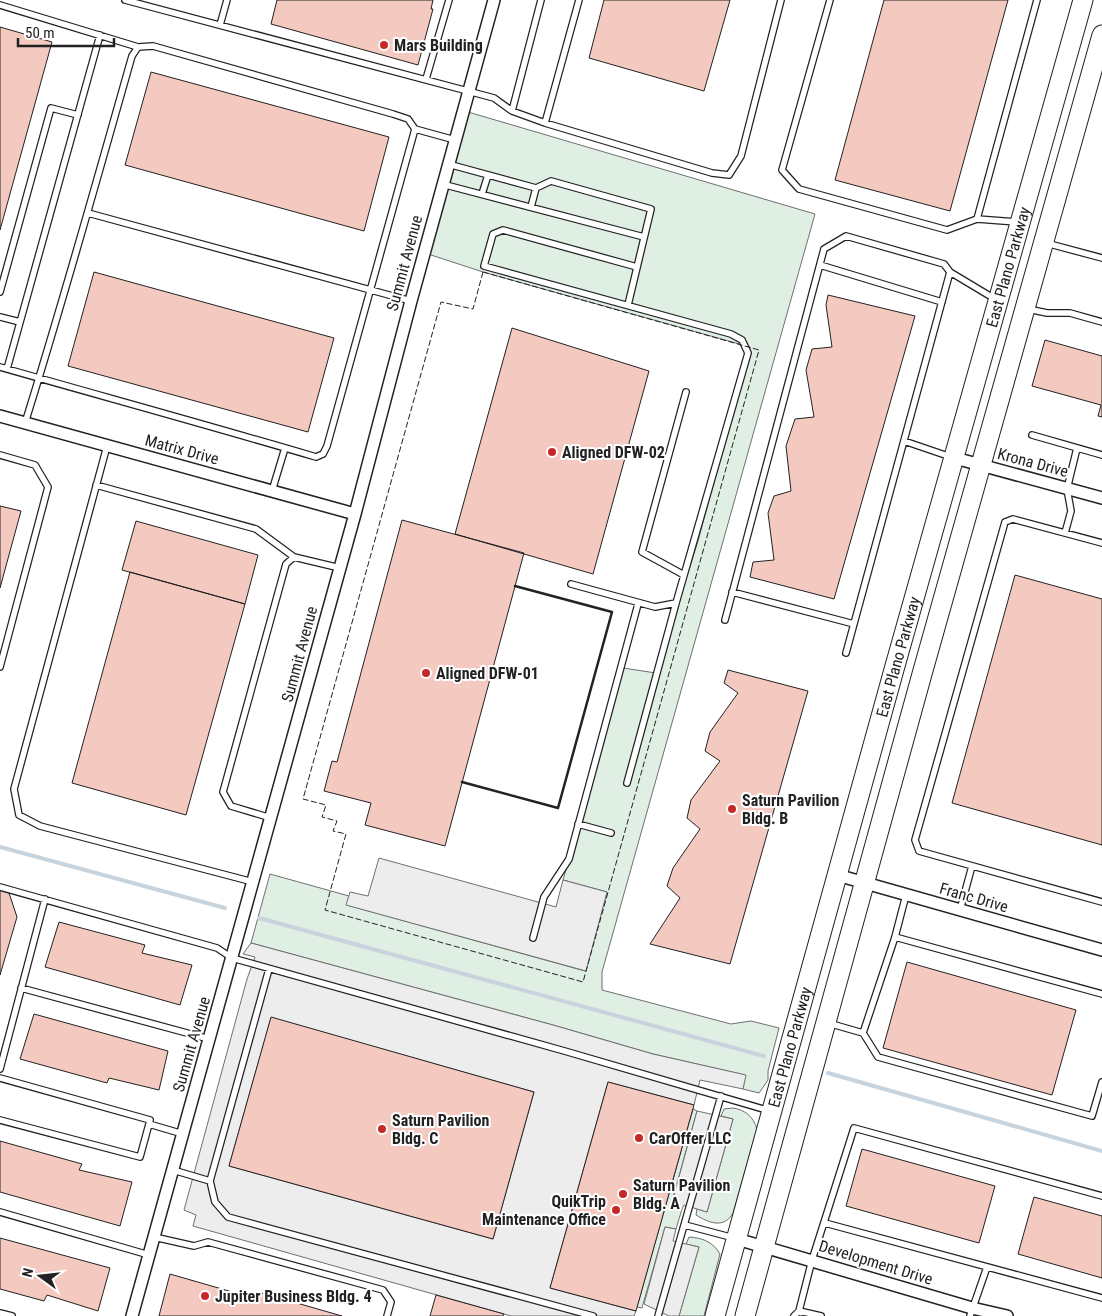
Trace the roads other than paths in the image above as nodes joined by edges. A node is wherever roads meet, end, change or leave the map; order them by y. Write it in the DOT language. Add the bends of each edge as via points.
graph roads {
  1 [pos="125,0"];
  2 [pos="227,0"];
  3 [pos="449,0"];
  4 [pos="494,0"];
  5 [pos="541,0"];
  6 [pos="579,0"];
  7 [pos="781,0"];
  8 [pos="830,0"];
  9 [pos="1036,0"];
  10 [pos="1083,0"];
  11 [pos="0,5"];
  12 [pos="220,25"];
  13 [pos="100,35"];
  14 [pos="1102,35"];
  15 [pos="138,47"];
  16 [pos="1062,75"];
  17 [pos="426,79"];
  18 [pos="1092,83"];
  19 [pos="469,91"];
  20 [pos="512,111"];
  21 [pos="78,115"];
  22 [pos="545,122"];
  23 [pos="415,129"];
  24 [pos="455,140"];
  25 [pos="448,164"];
  26 [pos="488,175"];
  27 [pos="442,184"];
  28 [pos="536,188"];
  29 [pos="482,194"];
  30 [pos="531,207"];
  31 [pos="88,213"];
  32 [pos="977,219"];
  33 [pos="1021,223"];
  34 [pos="644,237"];
  35 [pos="1044,242"];
  36 [pos="1102,258"];
  37 [pos="820,265"];
  38 [pos="637,267"];
  39 [pos="950,272"];
  40 [pos="369,290"];
  41 [pos="0,292"];
  42 [pos="410,301"];
  43 [pos="999,301"];
  44 [pos="942,302"];
  45 [pos="628,305"];
  46 [pos="1026,308"];
  47 [pos="0,316"];
  48 [pos="20,322"];
  49 [pos="1102,322"];
  50 [pos="0,367"];
  51 [pos="7,369"];
  52 [pos="39,378"];
  53 [pos="686,392"];
  54 [pos="0,416"];
  55 [pos="25,423"];
  56 [pos="1032,435"];
  57 [pos="904,441"];
  58 [pos="107,446"];
  59 [pos="285,448"];
  60 [pos="1077,448"];
  61 [pos="0,455"];
  62 [pos="1102,455"];
  63 [pos="955,458"];
  64 [pos="981,465"];
  65 [pos="96,485"];
  66 [pos="1066,489"];
  67 [pos="272,491"];
  68 [pos="1102,498"];
  69 [pos="355,514"];
  70 [pos="1065,533"];
  71 [pos="1102,543"];
  72 [pos="294,557"];
  73 [pos="340,568"];
  74 [pos="684,575"];
  75 [pos="571,584"];
  76 [pos="732,592"];
  77 [pos="676,603"];
  78 [pos="638,604"];
  79 [pos="725,620"];
  80 [pos="854,624"];
  81 [pos="846,652"];
  82 [pos="895,666"];
  83 [pos="0,667"];
  84 [pos="922,674"];
  85 [pos="627,783"];
  86 [pos="271,818"];
  87 [pos="578,824"];
  88 [pos="611,832"];
  89 [pos="972,866"];
  90 [pos="836,875"];
  91 [pos="253,882"];
  92 [pos="864,884"];
  93 [pos="0,887"];
  94 [pos="906,895"];
  95 [pos="45,899"];
  96 [pos="1102,902"];
  97 [pos="960,910"];
  98 [pos="894,937"];
  99 [pos="533,938"];
  100 [pos="1102,950"];
  101 [pos="232,958"];
  102 [pos="269,969"];
  103 [pos="21,988"];
  104 [pos="1102,994"];
  105 [pos="826,1023"];
  106 [pos="863,1033"];
  107 [pos="209,1038"];
  108 [pos="784,1064"];
  109 [pos="0,1069"];
  110 [pos="812,1071"];
  111 [pos="0,1078"];
  112 [pos="1102,1082"];
  113 [pos="721,1096"];
  114 [pos="772,1111"];
  115 [pos="0,1120"];
  116 [pos="149,1124"];
  117 [pos="183,1134"];
  118 [pos="172,1170"];
  119 [pos="210,1181"];
  120 [pos="1102,1196"];
  121 [pos="0,1212"];
  122 [pos="825,1223"];
  123 [pos="685,1224"];
  124 [pos="154,1237"];
  125 [pos="737,1239"];
  126 [pos="765,1248"];
  127 [pos="149,1255"];
  128 [pos="812,1260"];
  129 [pos="987,1267"];
  130 [pos="1102,1298"];
  131 [pos="799,1311"];
  132 [pos="971,1312"];
  133 [pos="0,1313"];
  134 [pos="12,1316"];
  135 [pos="132,1316"];
  136 [pos="387,1316"];
  137 [pos="593,1316"];
  138 [pos="658,1316"];
  139 [pos="715,1316"];
  140 [pos="745,1316"];
  141 [pos="794,1316"];
  142 [pos="821,1316"];
  143 [pos="1007,1316"];
  1 -- 12 [label="lane"];
  2 -- 12 [label="lane"];
  3 -- 17 [label="lane"];
  4 -- 19 [label="street, Summit Avenue"];
  5 -- 20 [label="lane"];
  6 -- 22 [label="lane"];
  7 -- 22 [label="lane" via="741,156 729,175 712,173"];
  8 -- 32 [label="lane" via="782,170 799,189 947,230"];
  9 -- 32 [label="lane"];
  10 -- 16 [label="main road, East Plano Parkway"];
  11 -- 13 [label="lane"];
  12 -- 17 [label="lane"];
  13 -- 15 [label="lane"];
  13 -- 21 [label="lane"];
  14 -- 18 [label="main road, East Plano Parkway"];
  15 -- 23 [label="lane" via="153,46 392,114 408,119"];
  15 -- 31 [label="lane" via="132,56"];
  16 -- 18 [label="main road"];
  16 -- 33 [label="main road, East Plano Parkway"];
  17 -- 19 [label="lane"];
  18 -- 35 [label="main road, East Plano Parkway"];
  19 -- 20 [label="lane" via="494,98"];
  19 -- 24 [label="street, Summit Avenue"];
  20 -- 22 [label="lane"];
  21 -- 41 [label="lane" via="51,108"];
  21 -- 48 [label="lane"];
  23 -- 24 [label="lane"];
  23 -- 40 [label="lane"];
  24 -- 25 [label="street, Summit Avenue"];
  25 -- 26 [label="lane"];
  25 -- 27 [label="street, Summit Avenue"];
  26 -- 28 [label="lane"];
  26 -- 29 [label="lane"];
  27 -- 29 [label="lane"];
  27 -- 42 [label="street, Summit Avenue"];
  28 -- 30 [label="lane"];
  28 -- 34 [label="lane" via="551,181 651,209"];
  29 -- 30 [label="lane"];
  30 -- 34 [label="lane"];
  31 -- 40 [label="lane"];
  31 -- 52 [label="lane"];
  32 -- 33 [label="lane"];
  33 -- 43 [label="main road, East Plano Parkway"];
  34 -- 38 [label="lane"];
  35 -- 36 [label="lane"];
  35 -- 46 [label="main road, East Plano Parkway"];
  37 -- 39 [label="lane" via="824,249 846,236 944,264"];
  37 -- 44 [label="lane"];
  37 -- 76 [label="lane"];
  38 -- 45 [label="lane"];
  38 -- 45 [label="lane" via="503,230 494,234 484,266"];
  39 -- 43 [label="lane"];
  39 -- 44 [label="lane"];
  40 -- 42 [label="lane"];
  40 -- 59 [label="lane" via="323,454 316,456"];
  42 -- 69 [label="street, Summit Avenue"];
  43 -- 46 [label="main road"];
  43 -- 63 [label="main road, East Plano Parkway"];
  44 -- 57 [label="lane"];
  45 -- 74 [label="lane" via="732,334 742,340 748,353"];
  46 -- 49 [label="lane" via="1047,313 1070,313"];
  46 -- 64 [label="main road, East Plano Parkway"];
  47 -- 48 [label="lane"];
  48 -- 51 [label="lane"];
  50 -- 51 [label="lane"];
  51 -- 52 [label="lane"];
  52 -- 55 [label="lane"];
  52 -- 59 [label="lane"];
  53 -- 74 [label="lane" via="642,552"];
  54 -- 55 [label="street, Matrix Drive"];
  55 -- 58 [label="street, Matrix Drive"];
  56 -- 60 [label="lane"];
  57 -- 63 [label="lane"];
  57 -- 80 [label="lane"];
  58 -- 65 [label="lane"];
  58 -- 67 [label="street, Matrix Drive"];
  59 -- 67 [label="lane"];
  60 -- 62 [label="lane"];
  60 -- 66 [label="lane"];
  61 -- 83 [label="lane" via="35,465 48,487"];
  63 -- 64 [label="street, Krona Drive"];
  63 -- 82 [label="main road, East Plano Parkway"];
  64 -- 66 [label="street, Krona Drive"];
  64 -- 84 [label="main road, East Plano Parkway"];
  65 -- 72 [label="lane" via="256,529"];
  65 -- 91 [label="lane" via="14,789 19,815 40,826"];
  66 -- 68 [label="street, Krona Drive"];
  66 -- 70 [label="lane" via="1071,512"];
  67 -- 69 [label="street, Matrix Drive"];
  69 -- 73 [label="street, Summit Avenue"];
  70 -- 71 [label="lane"];
  70 -- 89 [label="lane" via="1013,519 1006,522 915,840 919,851"];
  72 -- 73 [label="lane"];
  72 -- 86 [label="lane" via="286,564 223,792 231,806"];
  73 -- 86 [label="street, Summit Avenue"];
  74 -- 77 [label="lane"];
  75 -- 78 [label="lane"];
  76 -- 79 [label="lane"];
  76 -- 80 [label="lane"];
  77 -- 78 [label="lane" via="655,607"];
  77 -- 85 [label="lane"];
  78 -- 87 [label="lane"];
  80 -- 81 [label="lane"];
  82 -- 84 [label="main road"];
  82 -- 90 [label="main road, East Plano Parkway"];
  84 -- 92 [label="main road, East Plano Parkway"];
  86 -- 91 [label="street, Summit Avenue"];
  87 -- 88 [label="lane"];
  87 -- 99 [label="lane" via="569,859 544,897"];
  89 -- 96 [label="lane"];
  89 -- 97 [label="lane"];
  90 -- 92 [label="street, Franc Drive"];
  90 -- 108 [label="main road, East Plano Parkway"];
  91 -- 101 [label="street, Summit Avenue"];
  92 -- 94 [label="street, Franc Drive"];
  92 -- 105 [label="main road, East Plano Parkway"];
  93 -- 95 [label="lane"];
  94 -- 97 [label="street, Franc Drive"];
  94 -- 98 [label="lane"];
  95 -- 101 [label="lane" via="217,948"];
  95 -- 103 [label="lane"];
  97 -- 100 [label="street, Franc Drive"];
  98 -- 104 [label="lane"];
  98 -- 106 [label="lane"];
  101 -- 102 [label="lane"];
  101 -- 107 [label="street, Summit Avenue"];
  102 -- 113 [label="lane"];
  102 -- 119 [label="lane"];
  103 -- 107 [label="lane"];
  103 -- 109 [label="lane"];
  105 -- 106 [label="lane"];
  105 -- 110 [label="main road, East Plano Parkway"];
  106 -- 112 [label="lane" via="878,1056 1092,1116"];
  107 -- 117 [label="street, Summit Avenue"];
  108 -- 110 [label="main road"];
  108 -- 114 [label="main road, East Plano Parkway"];
  110 -- 126 [label="main road, East Plano Parkway"];
  111 -- 116 [label="lane" via="150,1120"];
  113 -- 114 [label="lane"];
  113 -- 123 [label="lane"];
  114 -- 125 [label="main road, East Plano Parkway"];
  115 -- 116 [label="lane" via="140,1157"];
  116 -- 117 [label="lane"];
  117 -- 118 [label="street, Summit Avenue"];
  118 -- 119 [label="lane"];
  118 -- 124 [label="street, Summit Avenue"];
  119 -- 137 [label="lane" via="215,1202 228,1217"];
  120 -- 122 [label="lane" via="854,1128"];
  121 -- 127 [label="lane"];
  122 -- 128 [label="lane"];
  122 -- 129 [label="lane"];
  123 -- 125 [label="lane"];
  123 -- 138 [label="lane"];
  124 -- 127 [label="street, Summit Avenue"];
  124 -- 136 [label="lane" via="194,1246 208,1242 383,1290 391,1302"];
  125 -- 126 [label="street, Development Drive"];
  125 -- 139 [label="main road, East Plano Parkway"];
  126 -- 128 [label="street, Development Drive"];
  126 -- 140 [label="main road, East Plano Parkway"];
  127 -- 135 [label="street, Summit Avenue"];
  128 -- 131 [label="lane"];
  128 -- 132 [label="street, Development Drive"];
  129 -- 130 [label="lane"];
  129 -- 132 [label="lane"];
  131 -- 141 [label="lane"];
  131 -- 142 [label="lane"];
  132 -- 143 [label="street, Development Drive"];
  133 -- 134 [label="lane"];
}
